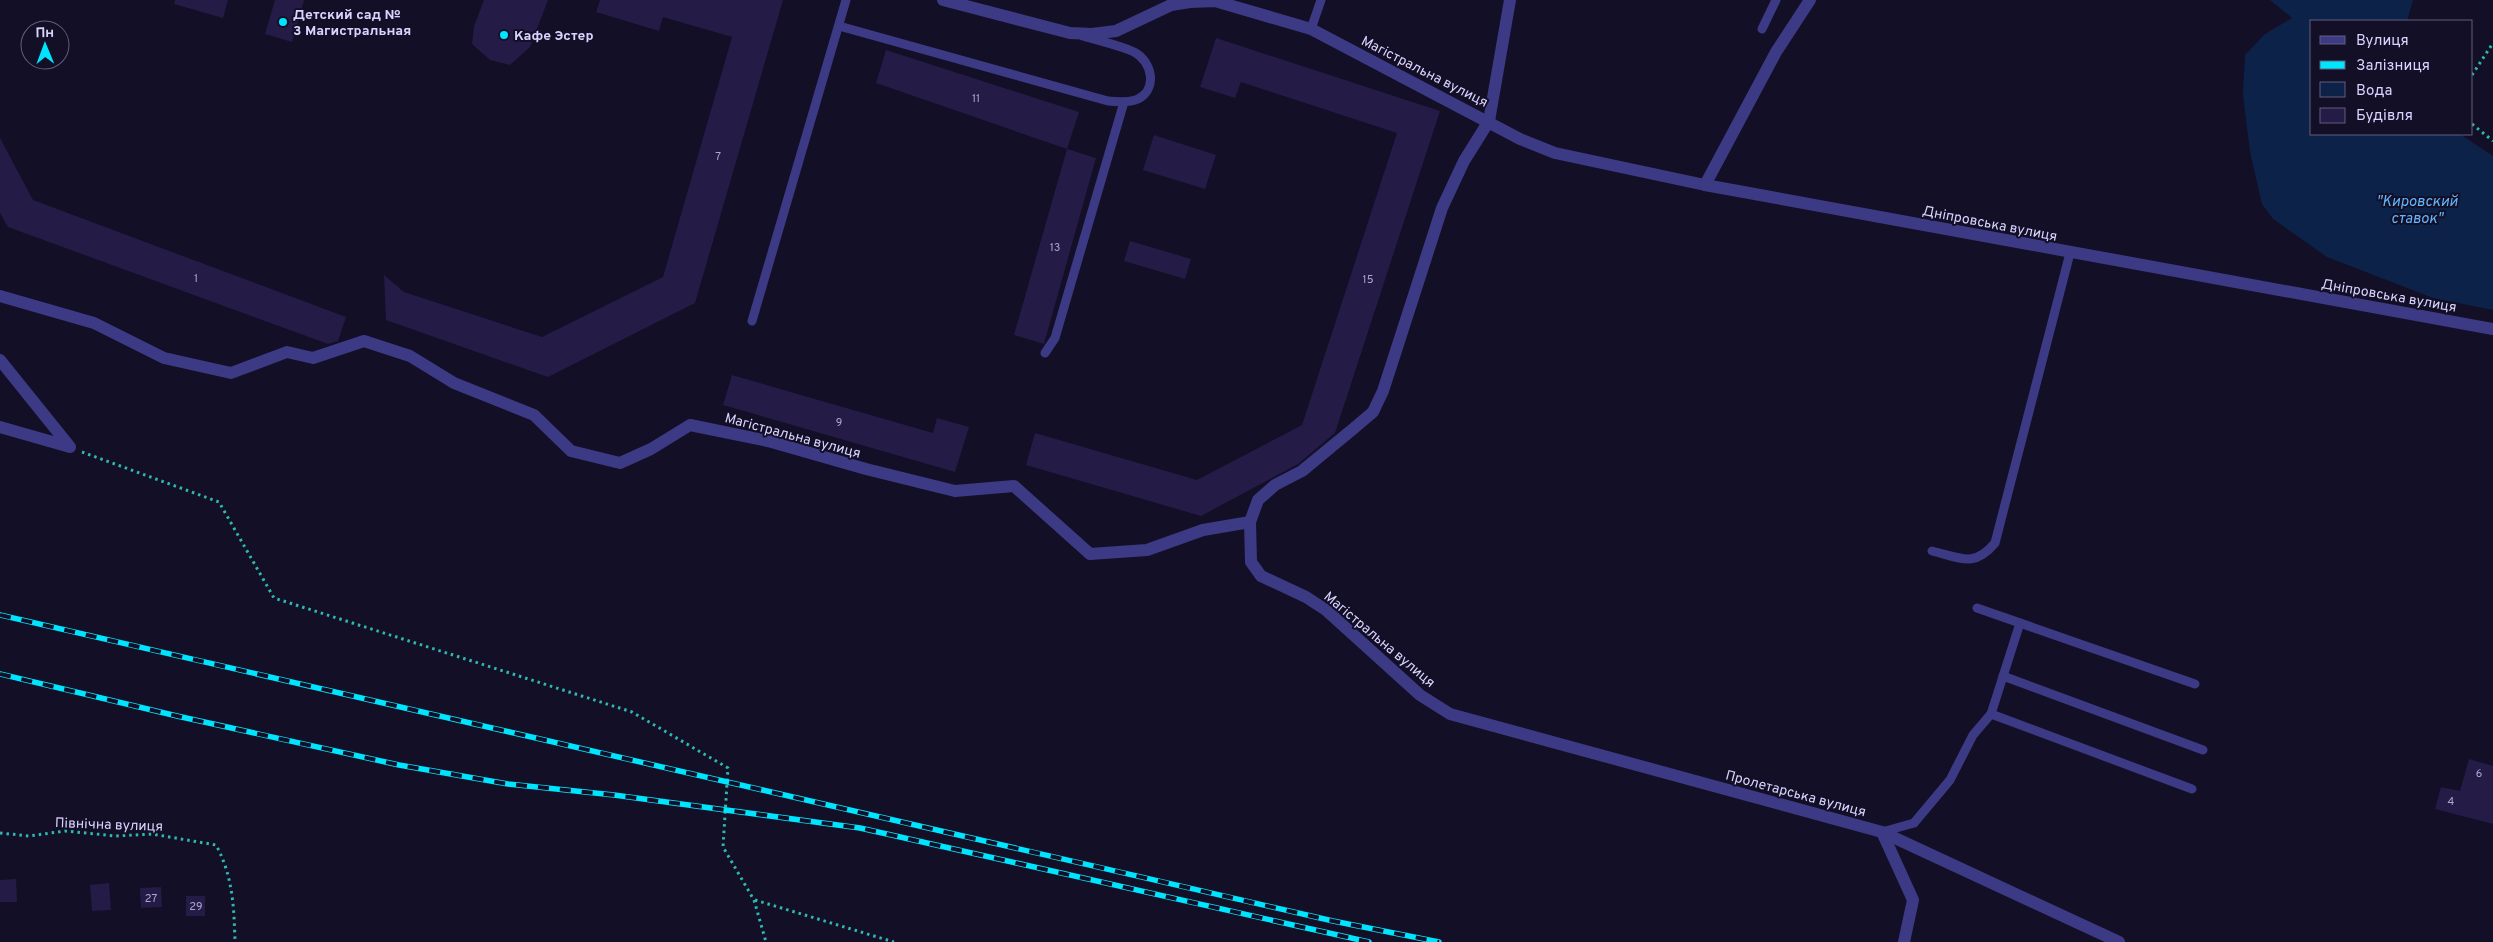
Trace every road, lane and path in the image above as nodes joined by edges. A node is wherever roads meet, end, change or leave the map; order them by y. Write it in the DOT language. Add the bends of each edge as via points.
graph roads {
  1 [pos="846,0"];
  2 [pos="943,0"];
  3 [pos="1321,0"];
  4 [pos="1510,0"];
  5 [pos="1776,0"];
  6 [pos="1810,0"];
  7 [pos="839,26"];
  8 [pos="1762,28"];
  9 [pos="1311,29"];
  10 [pos="1070,33"];
  11 [pos="2493,43"];
  12 [pos="2473,73"];
  13 [pos="1124,102"];
  14 [pos="1489,121"];
  15 [pos="2473,125"];
  16 [pos="2493,141"];
  17 [pos="1705,185"];
  18 [pos="2070,253"];
  19 [pos="0,296"];
  20 [pos="752,321"];
  21 [pos="2493,329"];
  22 [pos="1045,353"];
  23 [pos="0,360"];
  24 [pos="0,427"];
  25 [pos="70,447"];
  26 [pos="1250,522"];
  27 [pos="1932,551"];
  28 [pos="1977,608"];
  29 [pos="2020,622"];
  30 [pos="2003,676"];
  31 [pos="2194,684"];
  32 [pos="1450,714"];
  33 [pos="1990,714"];
  34 [pos="2203,750"];
  35 [pos="2192,789"];
  36 [pos="1882,832"];
  37 [pos="0,833"];
  38 [pos="754,900"];
  39 [pos="236,942"];
  40 [pos="766,942"];
  41 [pos="894,942"];
  42 [pos="1904,942"];
  43 [pos="2119,942"];
  1 -- 7 [label="lane"];
  2 -- 10 [label="street, Магістральна вулиця"];
  3 -- 9 [label="lane"];
  4 -- 14 [label="street"];
  5 -- 8 [label="lane"];
  6 -- 17 [label="street" via="1776,52"];
  7 -- 13 [label="lane" via="1092,97"];
  7 -- 20 [label="lane"];
  9 -- 10 [label="street, Магістральна вулиця" via="1216,2 1190,2 1171,5 1116,31"];
  9 -- 14 [label="street, Магістральна вулиця"];
  10 -- 13 [label="lane" via="1135,52 1146,62 1152,74 1149,88 1139,99"];
  11 -- 12 [label="path"];
  13 -- 22 [label="lane" via="1055,338"];
  14 -- 17 [label="street, Дніпровська вулиця" via="1520,139 1555,153"];
  14 -- 26 [label="street, Магістральна вулиця" via="1464,161 1442,208 1392,368 1373,412 1302,471 1274,485 1258,500"];
  15 -- 16 [label="path"];
  17 -- 18 [label="street, Дніпровська вулиця"];
  18 -- 21 [label="street, Дніпровська вулиця"];
  18 -- 27 [label="lane" via="1995,542 1976,559"];
  19 -- 26 [label="street, Магістральна вулиця" via="94,323 164,358 231,373 287,352 313,358 364,340 410,356 454,383 534,415 572,451 620,463 690,425 768,440 866,469 954,490 1014,486 1090,554 1147,550 1203,530"];
  23 -- 25 [label="street"];
  24 -- 25 [label="street"];
  25 -- 38 [label="path" via="219,502 274,598 632,712 728,768 723,847"];
  26 -- 32 [label="street, Магістральна вулиця" via="1251,562 1261,576 1326,610 1420,695"];
  28 -- 29 [label="lane"];
  29 -- 30 [label="lane"];
  29 -- 31 [label="lane"];
  30 -- 33 [label="lane"];
  30 -- 34 [label="lane"];
  32 -- 36 [label="street, Пролетарська вулиця"];
  33 -- 35 [label="lane"];
  33 -- 36 [label="lane" via="1973,735 1950,780 1914,823"];
  36 -- 42 [label="street" via="1914,900"];
  36 -- 43 [label="street, Пролетарська вулиця"];
  37 -- 39 [label="path, Північна вулиця" via="29,836 65,831 116,836 152,834 216,845 226,862 234,899"];
  38 -- 40 [label="path"];
  38 -- 41 [label="path"];
}
